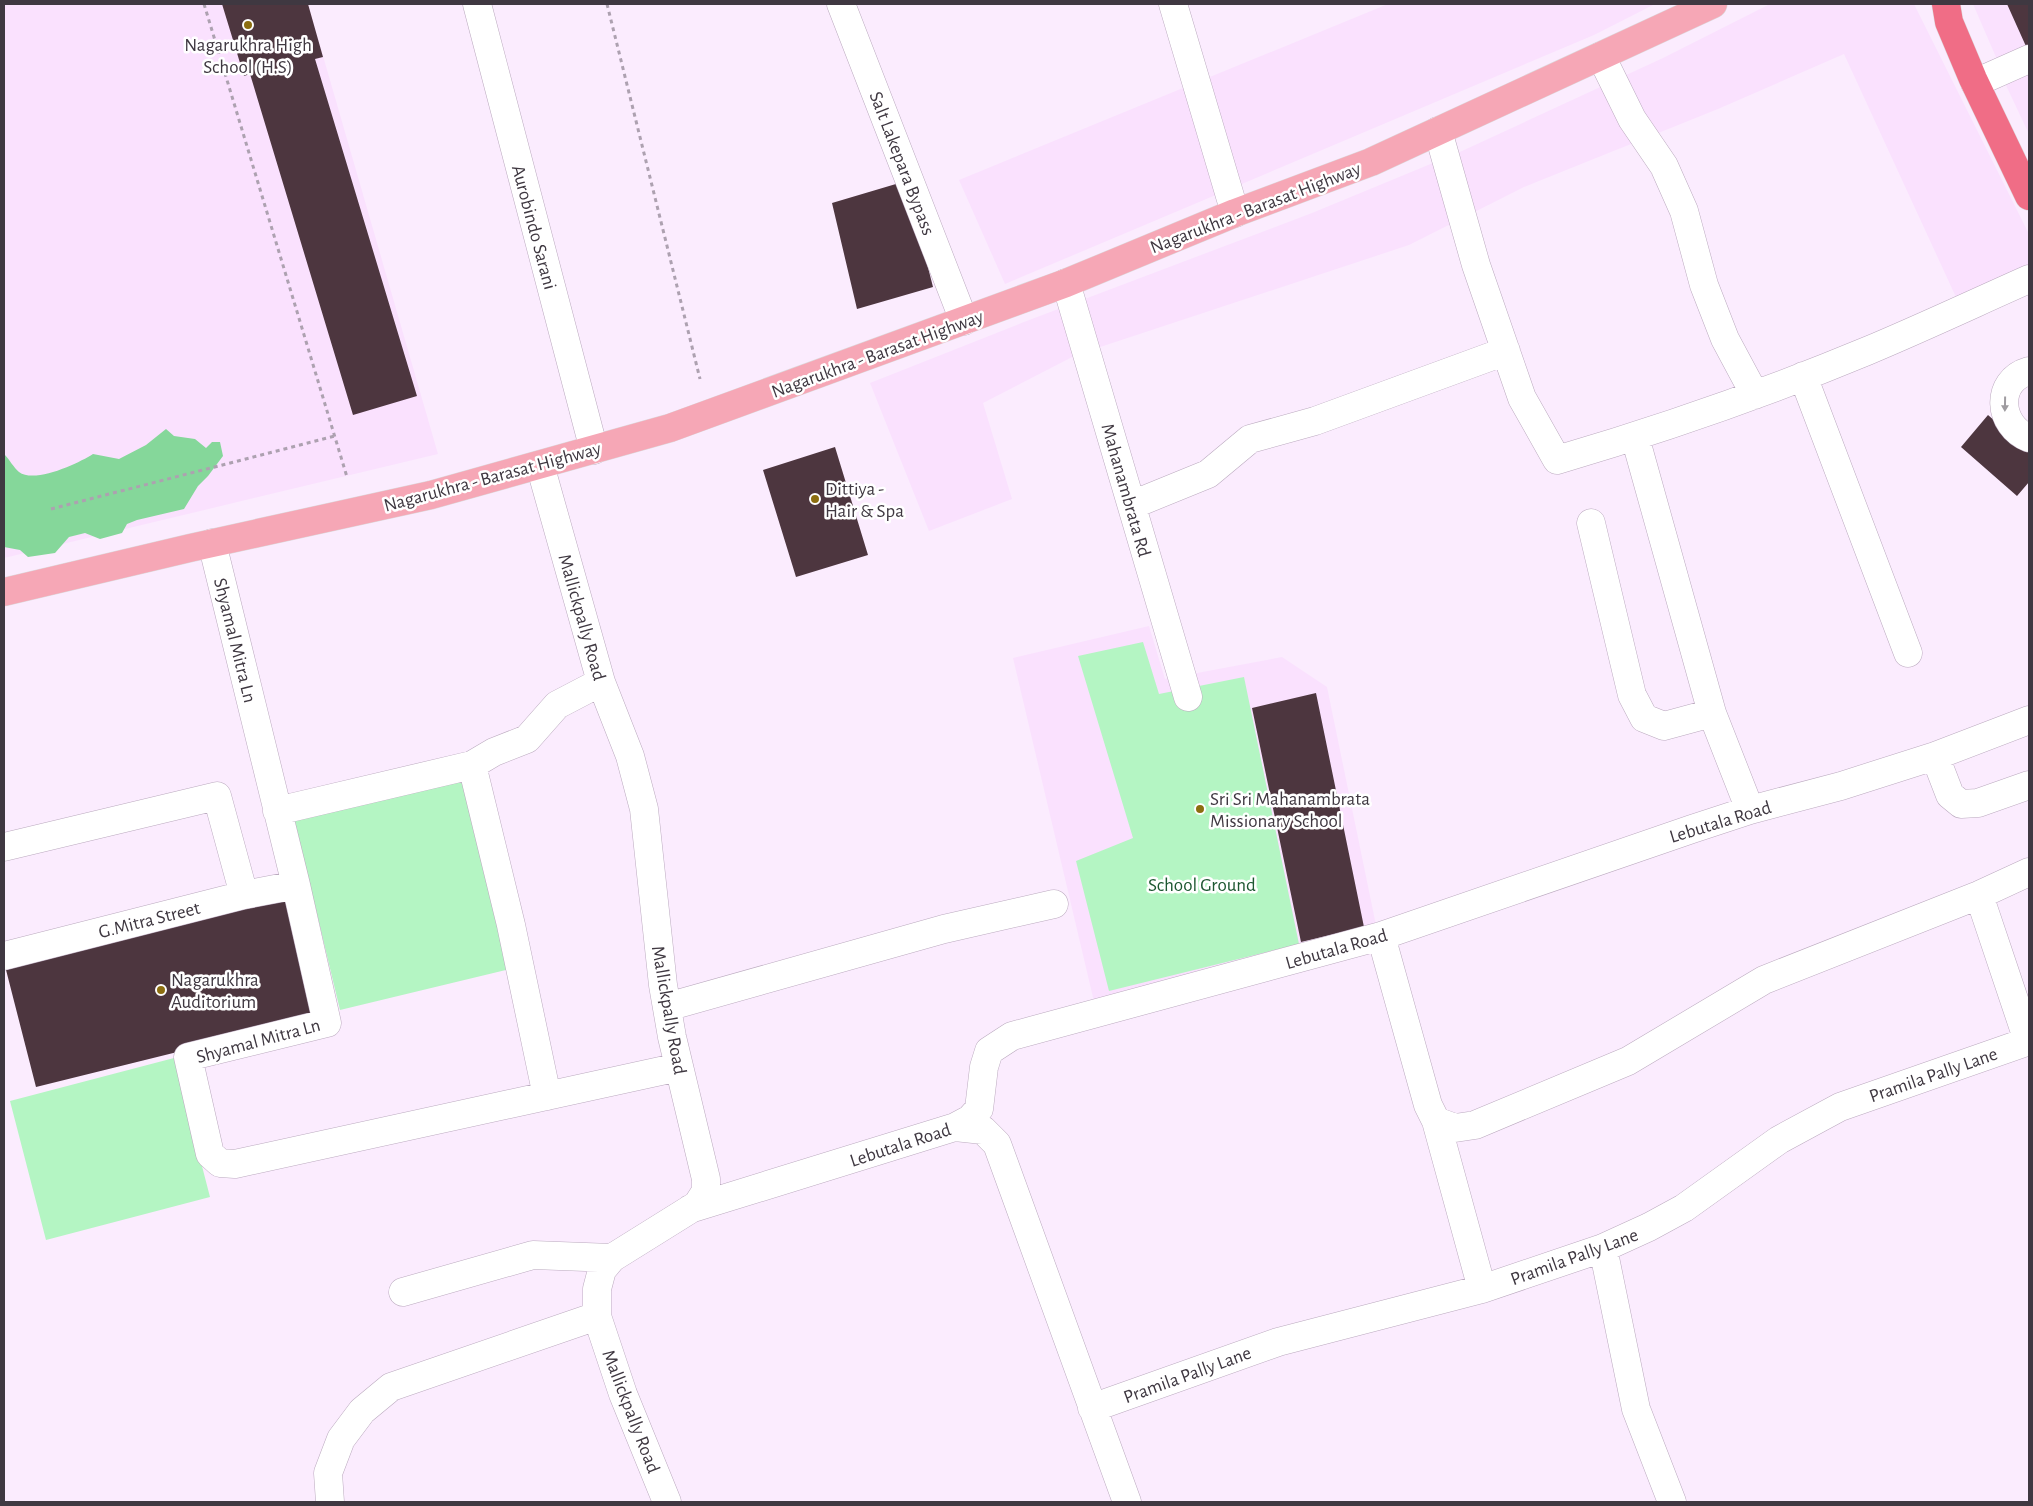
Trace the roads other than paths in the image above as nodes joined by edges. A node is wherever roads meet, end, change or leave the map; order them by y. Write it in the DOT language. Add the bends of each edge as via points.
graph roads {
  1 [pos="477,4"];
  2 [pos="841,4"];
  3 [pos="1173,4"];
  4 [pos="1712,4"];
  5 [pos="1943,10"];
  6 [pos="1601,56"];
  7 [pos="2029,59"];
  8 [pos="1974,81"];
  9 [pos="1438,131"];
  10 [pos="2029,196"];
  11 [pos="1235,213"];
  12 [pos="2029,278"];
  13 [pos="1066,283"];
  14 [pos="964,321"];
  15 [pos="1506,351"];
  16 [pos="2027,369"];
  17 [pos="1802,376"];
  18 [pos="1756,395"];
  19 [pos="1636,437"];
  20 [pos="2029,438"];
  21 [pos="594,450"];
  22 [pos="540,465"];
  23 [pos="1132,505"];
  24 [pos="1591,523"];
  25 [pos="212,544"];
  26 [pos="4,592"];
  27 [pos="1908,653"];
  28 [pos="601,682"];
  29 [pos="1188,697"];
  30 [pos="1712,713"];
  31 [pos="2029,720"];
  32 [pos="1935,756"];
  33 [pos="472,765"];
  34 [pos="2029,785"];
  35 [pos="1750,810"];
  36 [pos="277,812"];
  37 [pos="4,847"];
  38 [pos="2029,872"];
  39 [pos="296,885"];
  40 [pos="244,895"];
  41 [pos="1979,895"];
  42 [pos="1054,904"];
  43 [pos="1381,936"];
  44 [pos="4,956"];
  45 [pos="666,1007"];
  46 [pos="2029,1041"];
  47 [pos="679,1067"];
  48 [pos="547,1096"];
  49 [pos="1436,1121"];
  50 [pos="955,1127"];
  51 [pos="690,1209"];
  52 [pos="1603,1248"];
  53 [pos="612,1258"];
  54 [pos="1482,1289"];
  55 [pos="403,1292"];
  56 [pos="597,1316"];
  57 [pos="1092,1408"];
  58 [pos="330,1502"];
  59 [pos="667,1502"];
  60 [pos="1128,1502"];
  61 [pos="1672,1502"];
  1 -- 21 [label="street, Aurobindo Sarani"];
  2 -- 14 [label="street, Salt Lakepara Bypass"];
  3 -- 11 [label="street"];
  4 -- 6 [label="main road, Nagarukhra - Barasat Highway"];
  5 -- 8 [label="highway"];
  6 -- 9 [label="main road, Nagarukhra - Barasat Highway"];
  6 -- 18 [label="street" via="1632,119 1668,175 1684,211 1704,285 1725,339"];
  7 -- 8 [label="street"];
  8 -- 10 [label="highway"];
  9 -- 11 [label="main road, Nagarukhra - Barasat Highway" via="1371,162"];
  9 -- 15 [label="street" via="1476,265"];
  11 -- 13 [label="main road, Nagarukhra - Barasat Highway"];
  12 -- 17 [label="street" via="1868,351"];
  13 -- 14 [label="main road, Nagarukhra - Barasat Highway"];
  13 -- 23 [label="street, Mahanambrata Rd"];
  14 -- 21 [label="main road, Nagarukhra - Barasat Highway" via="670,428"];
  15 -- 19 [label="street" via="1522,398 1557,460"];
  15 -- 23 [label="street" via="1315,421 1250,439 1208,474"];
  16 -- 20 [label="street, one-way" via="2007,390 2004,402 2010,424"];
  17 -- 18 [label="street"];
  17 -- 27 [label="street"];
  18 -- 19 [label="street"];
  19 -- 30 [label="street"];
  21 -- 22 [label="main road, Nagarukhra - Barasat Highway"];
  22 -- 25 [label="main road, Nagarukhra - Barasat Highway" via="431,495"];
  22 -- 28 [label="street, Mallickpally Road"];
  23 -- 29 [label="street, Mahanambrata Rd"];
  24 -- 30 [label="street" via="1632,695 1644,718 1664,726"];
  25 -- 26 [label="main road, Nagarukhra - Barasat Highway"];
  25 -- 36 [label="street, Shyamal Mitra Ln"];
  28 -- 33 [label="street" via="557,705 527,739"];
  28 -- 45 [label="street, Mallickpally Road" via="630,756 644,809"];
  30 -- 35 [label="street"];
  31 -- 32 [label="street, Lebutala Road"];
  32 -- 34 [label="street" via="1950,795 1961,804 1978,803"];
  32 -- 35 [label="street, Lebutala Road" via="1842,786"];
  33 -- 36 [label="street"];
  33 -- 48 [label="street"];
  35 -- 43 [label="street, Lebutala Road"];
  36 -- 39 [label="street, Shyamal Mitra Ln"];
  37 -- 40 [label="street" via="217,796"];
  38 -- 41 [label="street"];
  39 -- 40 [label="street, G.Mitra Street"];
  39 -- 48 [label="street, Shyamal Mitra Ln" via="327,1023 188,1057 210,1154 220,1163 235,1164"];
  40 -- 44 [label="street, G.Mitra Street"];
  41 -- 46 [label="street, Pramila Pally Lane"];
  41 -- 49 [label="street" via="1764,980 1628,1062 1475,1125 1455,1128"];
  42 -- 45 [label="street" via="944,929"];
  43 -- 49 [label="street" via="1428,1105"];
  43 -- 50 [label="street, Lebutala Road" via="1012,1036 989,1051 979,1109 970,1119"];
  45 -- 47 [label="street, Mallickpally Road"];
  46 -- 52 [label="street, Pramila Pally Lane" via="1840,1107 1779,1140 1684,1208"];
  47 -- 48 [label="street, Shyamal Mitra Ln"];
  47 -- 51 [label="street, Mallickpally Road" via="706,1179 706,1191"];
  49 -- 54 [label="street"];
  50 -- 51 [label="street, Lebutala Road"];
  50 -- 57 [label="street" via="983,1130 997,1144"];
  51 -- 53 [label="street, Mallickpally Road"];
  52 -- 54 [label="street, Pramila Pally Lane"];
  52 -- 61 [label="street" via="1636,1409"];
  53 -- 55 [label="street" via="533,1255"];
  53 -- 56 [label="street, Mallickpally Road" via="602,1270 597,1289"];
  54 -- 57 [label="street, Pramila Pally Lane" via="1278,1342"];
  56 -- 58 [label="street" via="391,1387 362,1411 342,1439 328,1474"];
  56 -- 59 [label="street, Mallickpally Road" via="623,1394"];
  57 -- 60 [label="street"];
}
